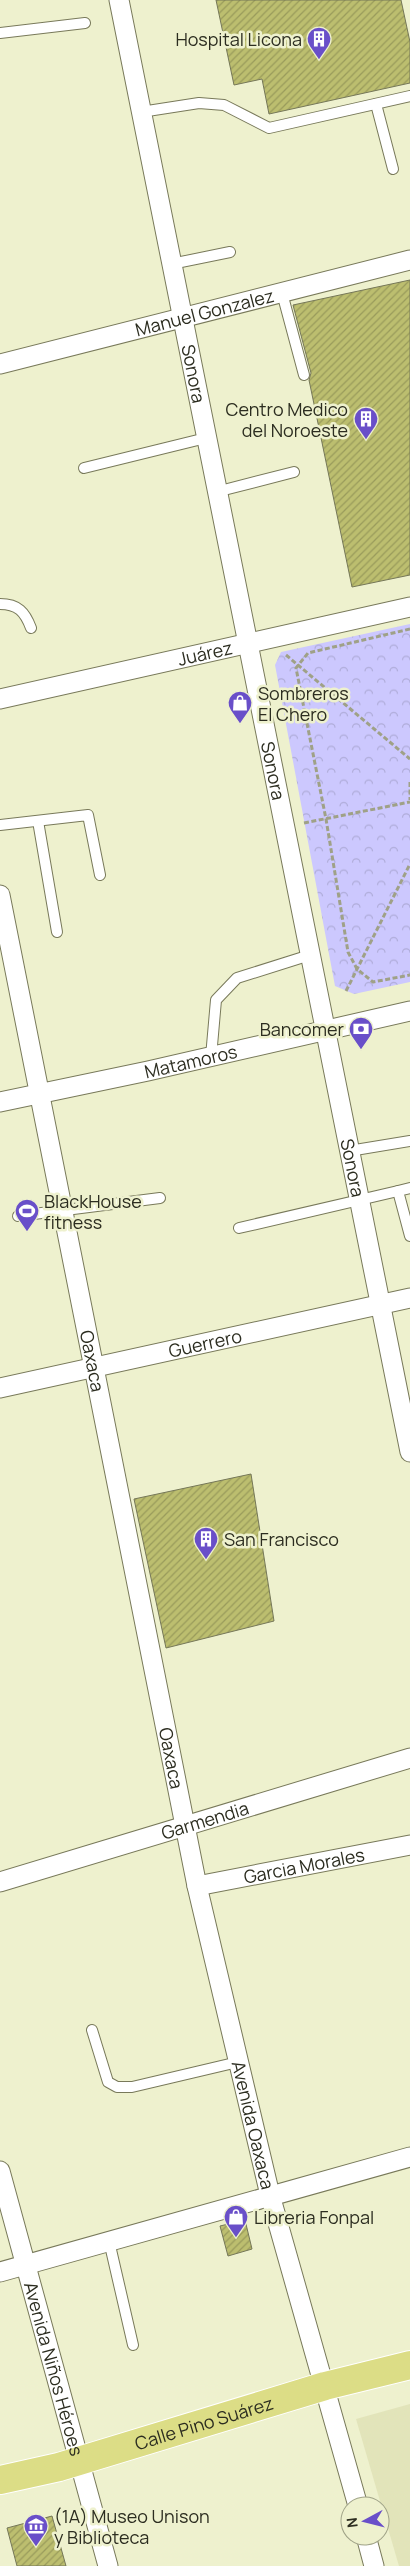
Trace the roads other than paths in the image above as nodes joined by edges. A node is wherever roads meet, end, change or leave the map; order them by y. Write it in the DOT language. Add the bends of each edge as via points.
graph roads {
  1 [pos="119,0"];
  2 [pos="85,23"];
  3 [pos="0,33"];
  4 [pos="410,96"];
  5 [pos="376,104"];
  6 [pos="141,112"];
  7 [pos="393,169"];
  8 [pos="230,252"];
  9 [pos="410,260"];
  10 [pos="171,264"];
  11 [pos="282,293"];
  12 [pos="182,319"];
  13 [pos="0,364"];
  14 [pos="304,375"];
  15 [pos="206,438"];
  16 [pos="84,468"];
  17 [pos="294,472"];
  18 [pos="216,492"];
  19 [pos="0,604"];
  20 [pos="410,607"];
  21 [pos="31,628"];
  22 [pos="246,643"];
  23 [pos="0,699"];
  24 [pos="38,821"];
  25 [pos="0,825"];
  26 [pos="100,875"];
  27 [pos="0,894"];
  28 [pos="57,932"];
  29 [pos="310,955"];
  30 [pos="410,1011"];
  31 [pos="326,1030"];
  32 [pos="211,1057"];
  33 [pos="39,1094"];
  34 [pos="0,1102"];
  35 [pos="410,1141"];
  36 [pos="349,1151"];
  37 [pos="410,1188"];
  38 [pos="398,1191"];
  39 [pos="160,1198"];
  40 [pos="359,1200"];
  41 [pos="61,1209"];
  42 [pos="18,1216"];
  43 [pos="239,1228"];
  44 [pos="410,1236"];
  45 [pos="410,1298"];
  46 [pos="380,1305"];
  47 [pos="94,1367"];
  48 [pos="0,1388"];
  49 [pos="406,1411"];
  50 [pos="410,1452"];
  51 [pos="410,1758"];
  52 [pos="185,1827"];
  53 [pos="410,1845"];
  54 [pos="0,1882"];
  55 [pos="197,1886"];
  56 [pos="92,2030"];
  57 [pos="238,2062"];
  58 [pos="410,2156"];
  59 [pos="0,2171"];
  60 [pos="270,2196"];
  61 [pos="109,2241"];
  62 [pos="26,2265"];
  63 [pos="0,2272"];
  64 [pos="133,2345"];
  65 [pos="410,2365"];
  66 [pos="325,2386"];
  67 [pos="68,2464"];
  68 [pos="0,2480"];
  69 [pos="0,2493"];
  70 [pos="355,2496"];
  71 [pos="369,2546"];
  72 [pos="108,2566"];
  73 [pos="374,2566"];
  1 -- 6 [label="street, Sonora"];
  2 -- 3 [label="lane"];
  4 -- 5 [label="lane"];
  5 -- 6 [label="lane" via="269,128 224,105 198,103"];
  5 -- 7 [label="lane"];
  6 -- 10 [label="street, Sonora"];
  8 -- 10 [label="lane"];
  9 -- 11 [label="street, Manuel Gonzalez"];
  10 -- 12 [label="street, Sonora"];
  11 -- 12 [label="street, Manuel Gonzalez"];
  11 -- 14 [label="lane"];
  12 -- 13 [label="street, Manuel Gonzalez"];
  12 -- 15 [label="street, Sonora"];
  15 -- 16 [label="lane"];
  15 -- 18 [label="street, Sonora"];
  17 -- 18 [label="lane"];
  18 -- 22 [label="street, Sonora"];
  19 -- 21 [label="lane" via="18,607 26,614"];
  20 -- 22 [label="street, Juárez"];
  22 -- 23 [label="street, Juárez"];
  22 -- 29 [label="street, Sonora"];
  24 -- 25 [label="lane"];
  24 -- 26 [label="lane" via="88,815"];
  24 -- 28 [label="lane"];
  27 -- 33 [label="street, Oaxaca"];
  29 -- 31 [label="street, Sonora"];
  29 -- 32 [label="lane" via="237,978 216,1000"];
  30 -- 31 [label="street, Matamoros"];
  31 -- 32 [label="street, Matamoros"];
  31 -- 36 [label="street, Sonora"];
  32 -- 33 [label="street, Matamoros"];
  33 -- 34 [label="street, Matamoros"];
  33 -- 41 [label="street, Oaxaca"];
  35 -- 36 [label="lane"];
  36 -- 40 [label="street, Sonora"];
  37 -- 38 [label="lane"];
  38 -- 40 [label="lane"];
  38 -- 44 [label="lane"];
  39 -- 41 [label="lane"];
  40 -- 43 [label="lane"];
  40 -- 46 [label="street, Sonora"];
  41 -- 42 [label="lane"];
  41 -- 47 [label="street, Oaxaca"];
  45 -- 46 [label="street, Guerrero"];
  46 -- 47 [label="street, Guerrero"];
  46 -- 49 [label="street, Sonora"];
  47 -- 48 [label="street, Guerrero"];
  47 -- 52 [label="street, Oaxaca"];
  49 -- 50 [label="street, Sonora"];
  51 -- 52 [label="street, Garmendia"];
  52 -- 54 [label="street, Garmendia"];
  52 -- 55 [label="street, Avenida Oaxaca"];
  53 -- 55 [label="street, Garcia Morales"];
  55 -- 57 [label="street, Avenida Oaxaca"];
  56 -- 57 [label="lane" via="108,2082 117,2087 132,2087"];
  57 -- 60 [label="street, Avenida Oaxaca"];
  58 -- 60 [label="street"];
  59 -- 62 [label="street, Avenida Niños Héroes"];
  60 -- 61 [label="street"];
  60 -- 66 [label="street, Avenida Oaxaca"];
  61 -- 62 [label="street"];
  61 -- 64 [label="lane"];
  62 -- 63 [label="street"];
  62 -- 67 [label="street, Avenida Niños Héroes"];
  65 -- 66 [label="main road, Calle Pino Suárez"];
  66 -- 67 [label="main road, Calle Pino Suárez"];
  66 -- 70 [label="street, Avenida Oaxaca"];
  67 -- 68 [label="main road, Calle Pino Suárez"];
  67 -- 69 [label="main road"];
  67 -- 72 [label="street, Avenida Niños Héroes"];
  71 -- 73 [label="street"];
}
